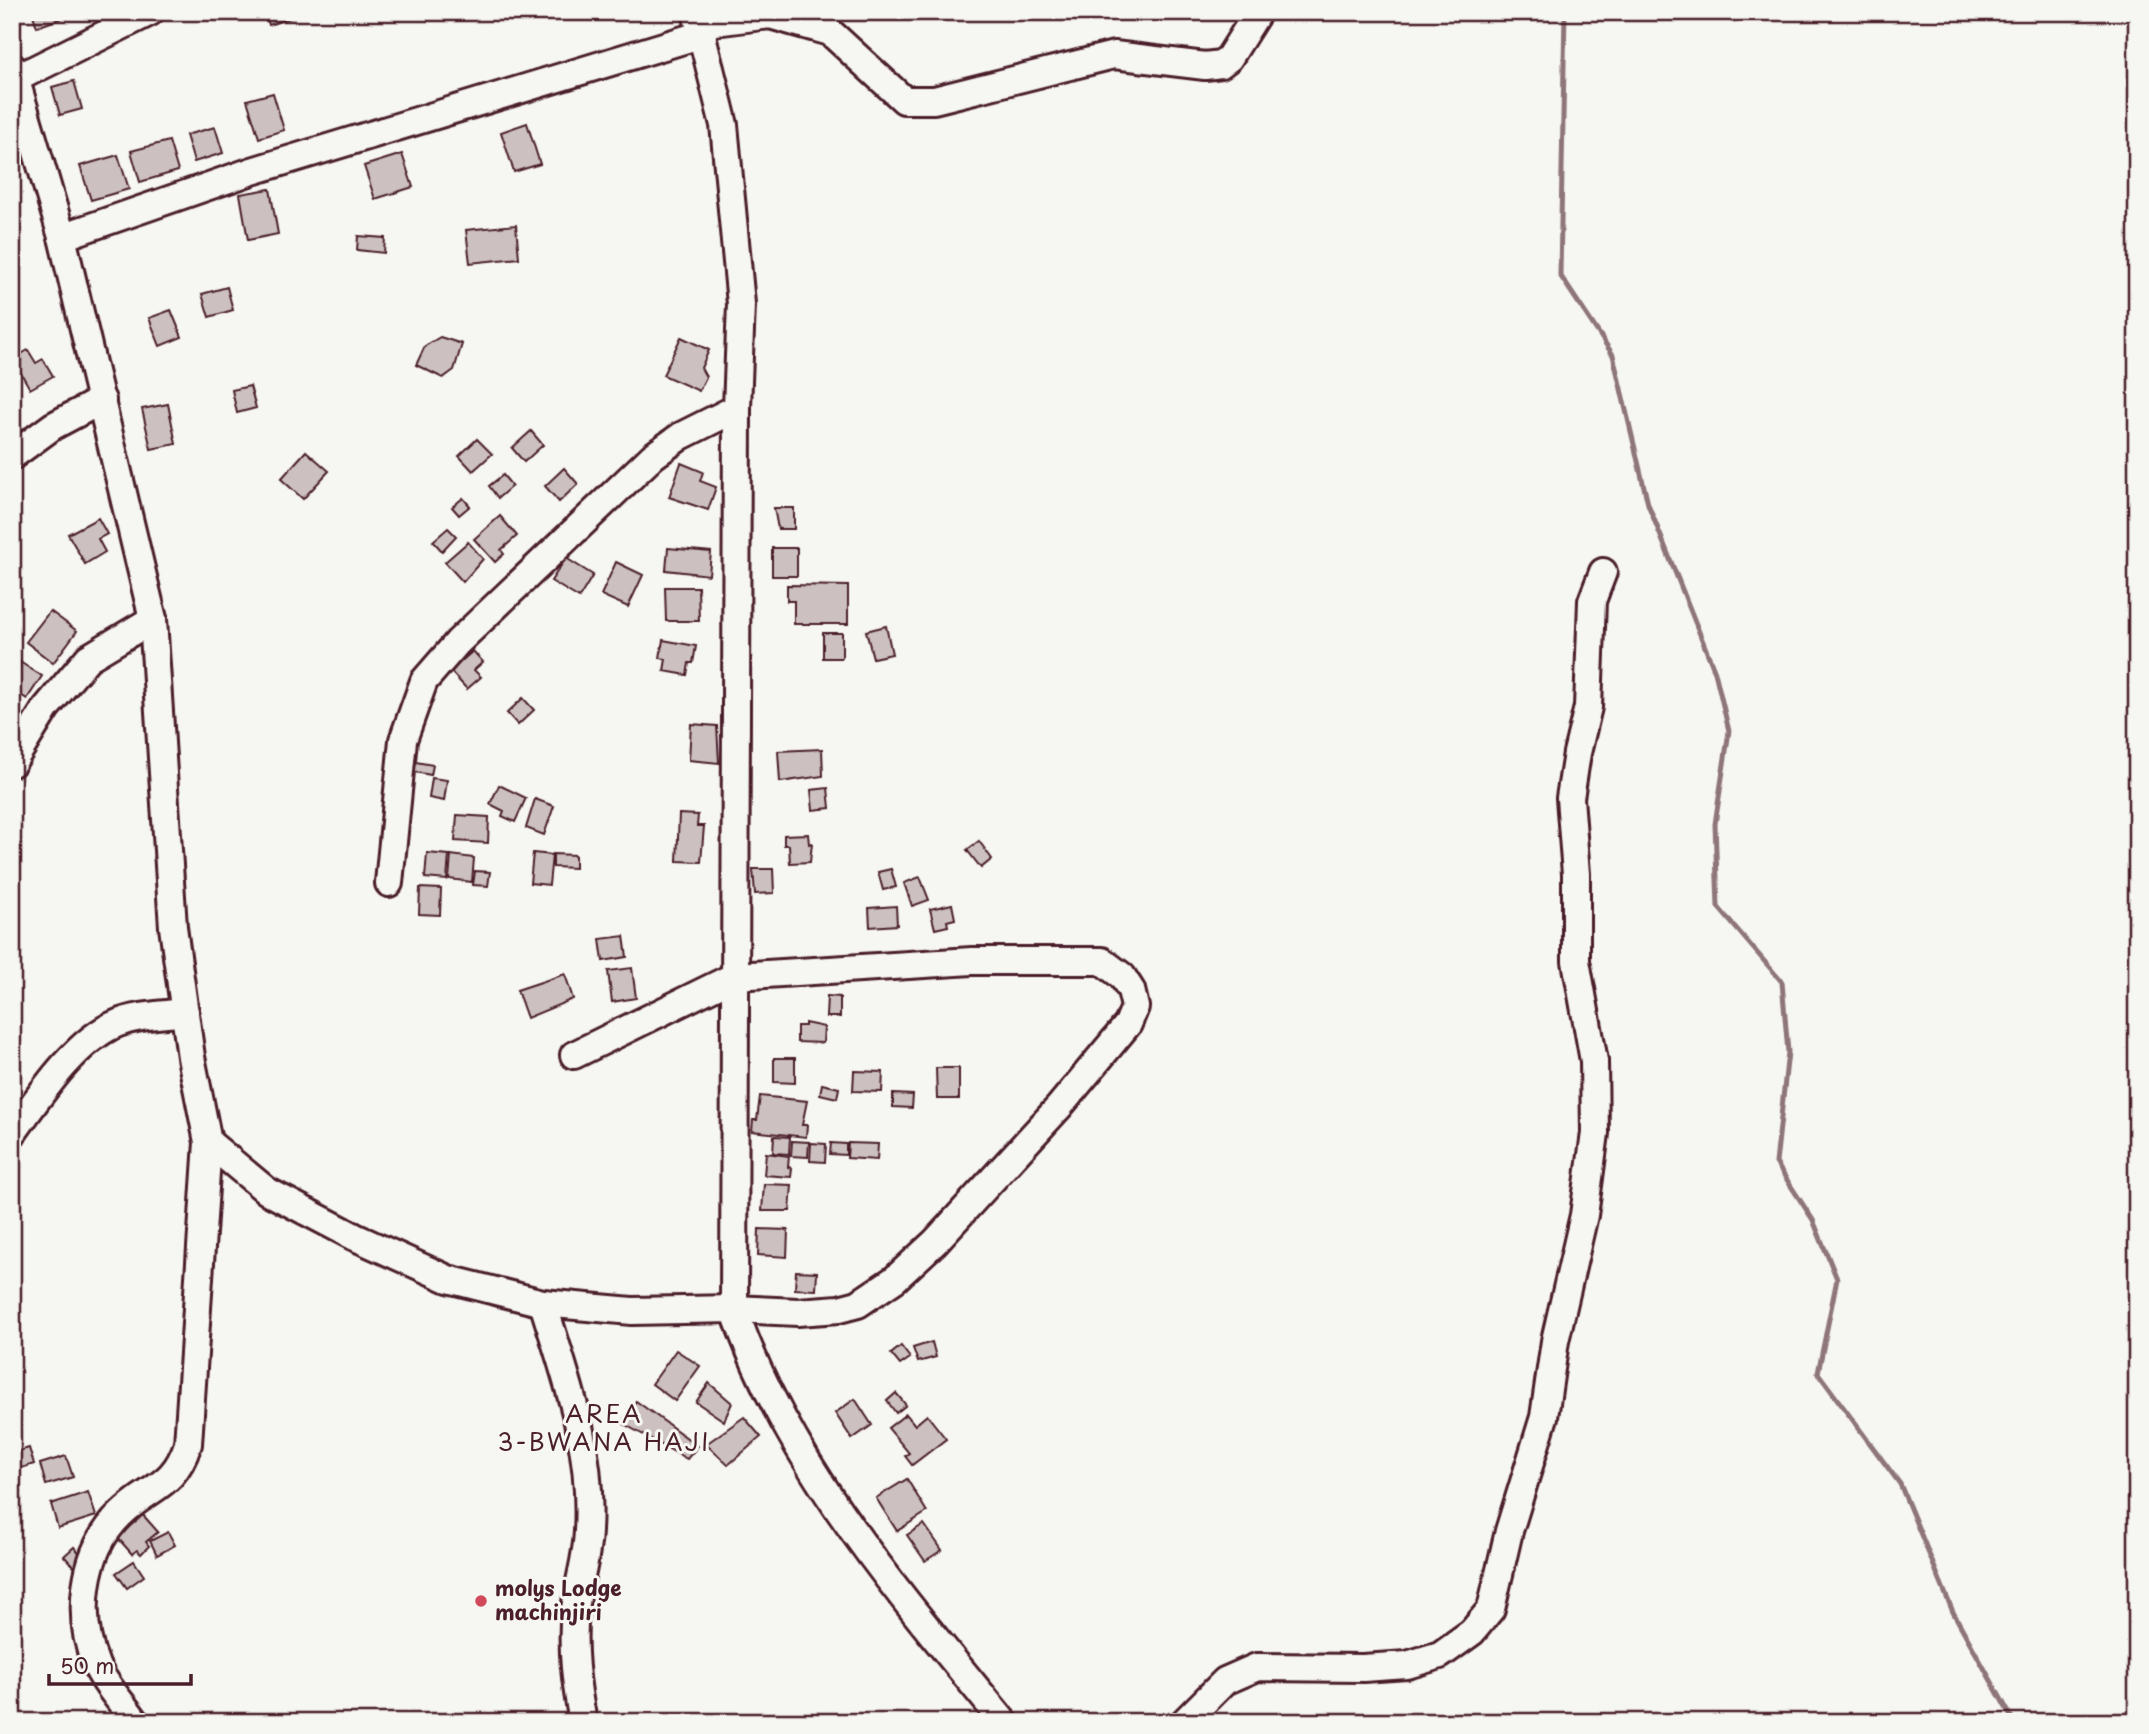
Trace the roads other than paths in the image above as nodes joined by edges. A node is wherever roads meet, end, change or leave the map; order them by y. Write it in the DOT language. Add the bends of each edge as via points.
graph roads {
  1 [pos="150,12"];
  2 [pos="1258,12"];
  3 [pos="700,23"];
  4 [pos="15,73"];
  5 [pos="62,237"];
  6 [pos="102,400"];
  7 [pos="737,408"];
  8 [pos="12,456"];
  9 [pos="1603,572"];
  10 [pos="153,619"];
  11 [pos="12,763"];
  12 [pos="389,883"];
  13 [pos="735,976"];
  14 [pos="186,1013"];
  15 [pos="574,1055"];
  16 [pos="12,1134"];
  17 [pos="208,1142"];
  18 [pos="543,1303"];
  19 [pos="734,1309"];
  20 [pos="136,1722"];
  21 [pos="583,1722"];
  22 [pos="1004,1722"];
  23 [pos="1184,1722"];
  1 -- 4 [label="street"];
  2 -- 3 [label="street" via="1229,58 1220,64 1114,55 918,102 904,100 847,45 820,28 770,15"];
  3 -- 5 [label="street"];
  3 -- 7 [label="street" via="724,125 741,304"];
  4 -- 5 [label="street"];
  5 -- 6 [label="street"];
  6 -- 8 [label="street" via="53,426"];
  6 -- 10 [label="street"];
  7 -- 12 [label="street" via="653,456 458,642 424,681 403,740"];
  7 -- 13 [label="street"];
  9 -- 23 [label="street" via="1592,601 1588,707 1570,798 1576,961 1594,1061 1595,1133 1584,1215 1555,1341 1544,1418 1490,1609 1472,1632 1440,1655 1407,1665 1257,1667 1225,1681"];
  10 -- 11 [label="street" via="88,658 46,708"];
  10 -- 14 [label="street" via="167,868"];
  13 -- 15 [label="street"];
  13 -- 19 [label="street"];
  13 -- 19 [label="street" via="972,961 1101,961 1122,976 1135,1007 1128,1024 1059,1107 895,1279 858,1304 839,1309"];
  14 -- 16 [label="street" via="117,1023 93,1036"];
  14 -- 17 [label="street"];
  17 -- 18 [label="street" via="267,1191 355,1237 448,1279"];
  17 -- 20 [label="street" via="188,1444 181,1466 120,1514 102,1538 85,1588 89,1639 97,1667"];
  18 -- 19 [label="street" via="632,1311"];
  18 -- 21 [label="street" via="579,1417 587,1458 588,1533 575,1611 574,1651"];
  19 -- 22 [label="street" via="775,1404 813,1469 871,1555"];
}
